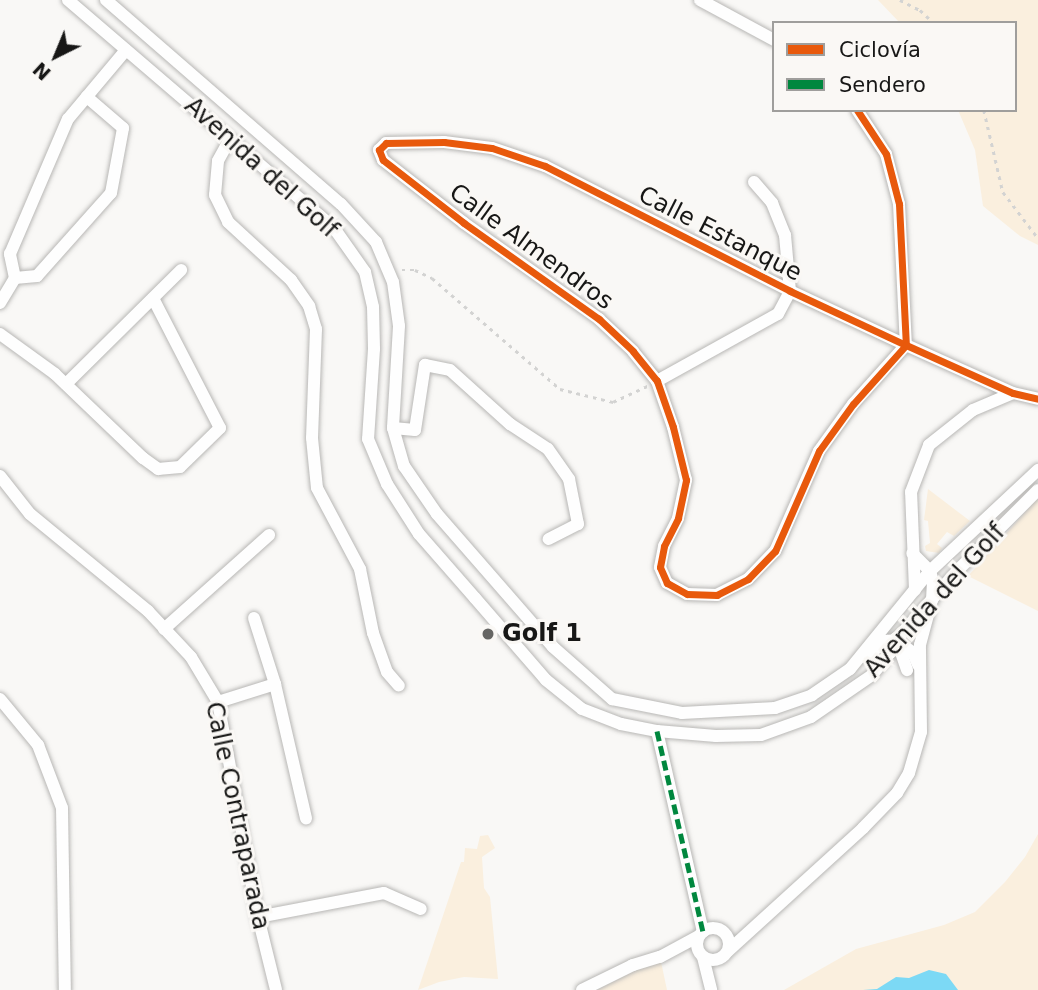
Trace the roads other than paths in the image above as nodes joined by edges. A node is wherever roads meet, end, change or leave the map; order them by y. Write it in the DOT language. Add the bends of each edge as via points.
graph roads {
  1 [pos="68,0"];
  2 [pos="106,0"];
  3 [pos="700,0"];
  4 [pos="772,39"];
  5 [pos="126,50"];
  6 [pos="87,97"];
  7 [pos="858,112"];
  8 [pos="230,139"];
  9 [pos="379,150"];
  10 [pos="754,182"];
  11 [pos="181,270"];
  12 [pos="15,278"];
  13 [pos="790,291"];
  14 [pos="153,298"];
  15 [pos="0,303"];
  16 [pos="0,334"];
  17 [pos="906,345"];
  18 [pos="657,382"];
  19 [pos="66,384"];
  20 [pos="1013,393"];
  21 [pos="1038,399"];
  22 [pos="393,428"];
  23 [pos="1038,470"];
  24 [pos="0,477"];
  25 [pos="1038,490"];
  26 [pos="269,535"];
  27 [pos="549,539"];
  28 [pos="912,553"];
  29 [pos="930,571"];
  30 [pos="915,587"];
  31 [pos="933,600"];
  32 [pos="254,618"];
  33 [pos="164,629"];
  34 [pos="896,640"];
  35 [pos="850,669"];
  36 [pos="914,669"];
  37 [pos="872,675"];
  38 [pos="275,684"];
  39 [pos="398,686"];
  40 [pos="0,699"];
  41 [pos="218,702"];
  42 [pos="657,731"];
  43 [pos="306,818"];
  44 [pos="421,909"];
  45 [pos="258,917"];
  46 [pos="754,926"];
  47 [pos="723,932"];
  48 [pos="701,934"];
  49 [pos="701,955"];
  50 [pos="724,955"];
  51 [pos="660,957"];
  52 [pos="65,990"];
  53 [pos="276,990"];
  54 [pos="582,990"];
  55 [pos="711,990"];
  1 -- 5 [label="street, Avenida del Golf"];
  2 -- 22 [label="street, Avenida del Golf" via="341,204 376,242 389,270 399,326"];
  3 -- 4 [label="street"];
  5 -- 6 [label="street"];
  5 -- 8 [label="street, Avenida del Golf"];
  6 -- 12 [label="street" via="68,119 10,254"];
  6 -- 12 [label="street" via="123,128 111,193 37,276"];
  7 -- 17 [label="street" via="886,154 899,204"];
  8 -- 39 [label="street" via="218,161 215,195 228,222 291,281 309,306 316,329 312,438 317,488 360,569 373,633 387,672"];
  8 -- 42 [label="street, Avenida del Golf" via="334,228 365,272 373,307 374,348 368,439 387,484 419,534 546,680 582,709"];
  9 -- 13 [label="street, Calle Estanque" via="386,143 444,142 492,148 532,162"];
  9 -- 18 [label="street, Calle Almendros" via="383,160 453,215 599,319"];
  10 -- 13 [label="street" via="772,203 785,235"];
  11 -- 14 [label="street"];
  12 -- 15 [label="street"];
  13 -- 17 [label="street, Calle Estanque"];
  13 -- 18 [label="street" via="778,314"];
  14 -- 19 [label="street"];
  14 -- 19 [label="street" via="220,428 180,467 158,469"];
  16 -- 19 [label="street"];
  17 -- 18 [label="street, Calle Almendros" via="853,404 819,452 775,551 748,579 717,595 687,594 667,583 660,567 686,480"];
  17 -- 20 [label="street, Calle Estanque"];
  20 -- 21 [label="street, Calle Estanque"];
  20 -- 28 [label="street" via="973,410 929,445 911,492"];
  22 -- 27 [label="street" via="415,430 425,365 450,370 510,424 548,449 569,479 578,524"];
  22 -- 35 [label="street, Avenida del Golf" via="404,466 436,514 553,647 612,699 682,713 775,708 811,695"];
  23 -- 29 [label="street, Avenida del Golf"];
  24 -- 33 [label="street, Calle Contraparada" via="30,514"];
  25 -- 31 [label="street, Avenida del Golf"];
  26 -- 33 [label="street"];
  28 -- 29 [label="street"];
  28 -- 30 [label="street"];
  29 -- 30 [label="street, Avenida del Golf"];
  29 -- 31 [label="street"];
  30 -- 34 [label="street" via="912,603 899,621"];
  30 -- 35 [label="street, Avenida del Golf"];
  31 -- 34 [label="street, Avenida del Golf"];
  31 -- 36 [label="street"];
  32 -- 38 [label="street"];
  33 -- 41 [label="street, Calle Contraparada" via="191,657"];
  34 -- 35 [label="street" via="887,641"];
  34 -- 36 [label="street" via="913,653"];
  34 -- 37 [label="street, Avenida del Golf"];
  36 -- 37 [label="street" via="893,664"];
  36 -- 46 [label="street" via="921,693 917,752 897,793"];
  37 -- 42 [label="street, Avenida del Golf" via="811,717 761,735"];
  38 -- 41 [label="street"];
  38 -- 43 [label="street"];
  40 -- 52 [label="street" via="38,745 62,808"];
  41 -- 45 [label="street, Calle Contraparada"];
  42 -- 48 [label="street"];
  44 -- 45 [label="street" via="384,893"];
  45 -- 53 [label="street, Calle Contraparada"];
  46 -- 47 [label="street"];
  46 -- 50 [label="street"];
  47 -- 48 [label="street" via="713,928"];
  47 -- 50 [label="street" via="729,941"];
  48 -- 49 [label="street" via="697,945"];
  48 -- 51 [label="street"];
  49 -- 50 [label="street" via="712,961"];
  49 -- 51 [label="street"];
  49 -- 55 [label="street"];
  50 -- 55 [label="street"];
  51 -- 54 [label="street"];
}
